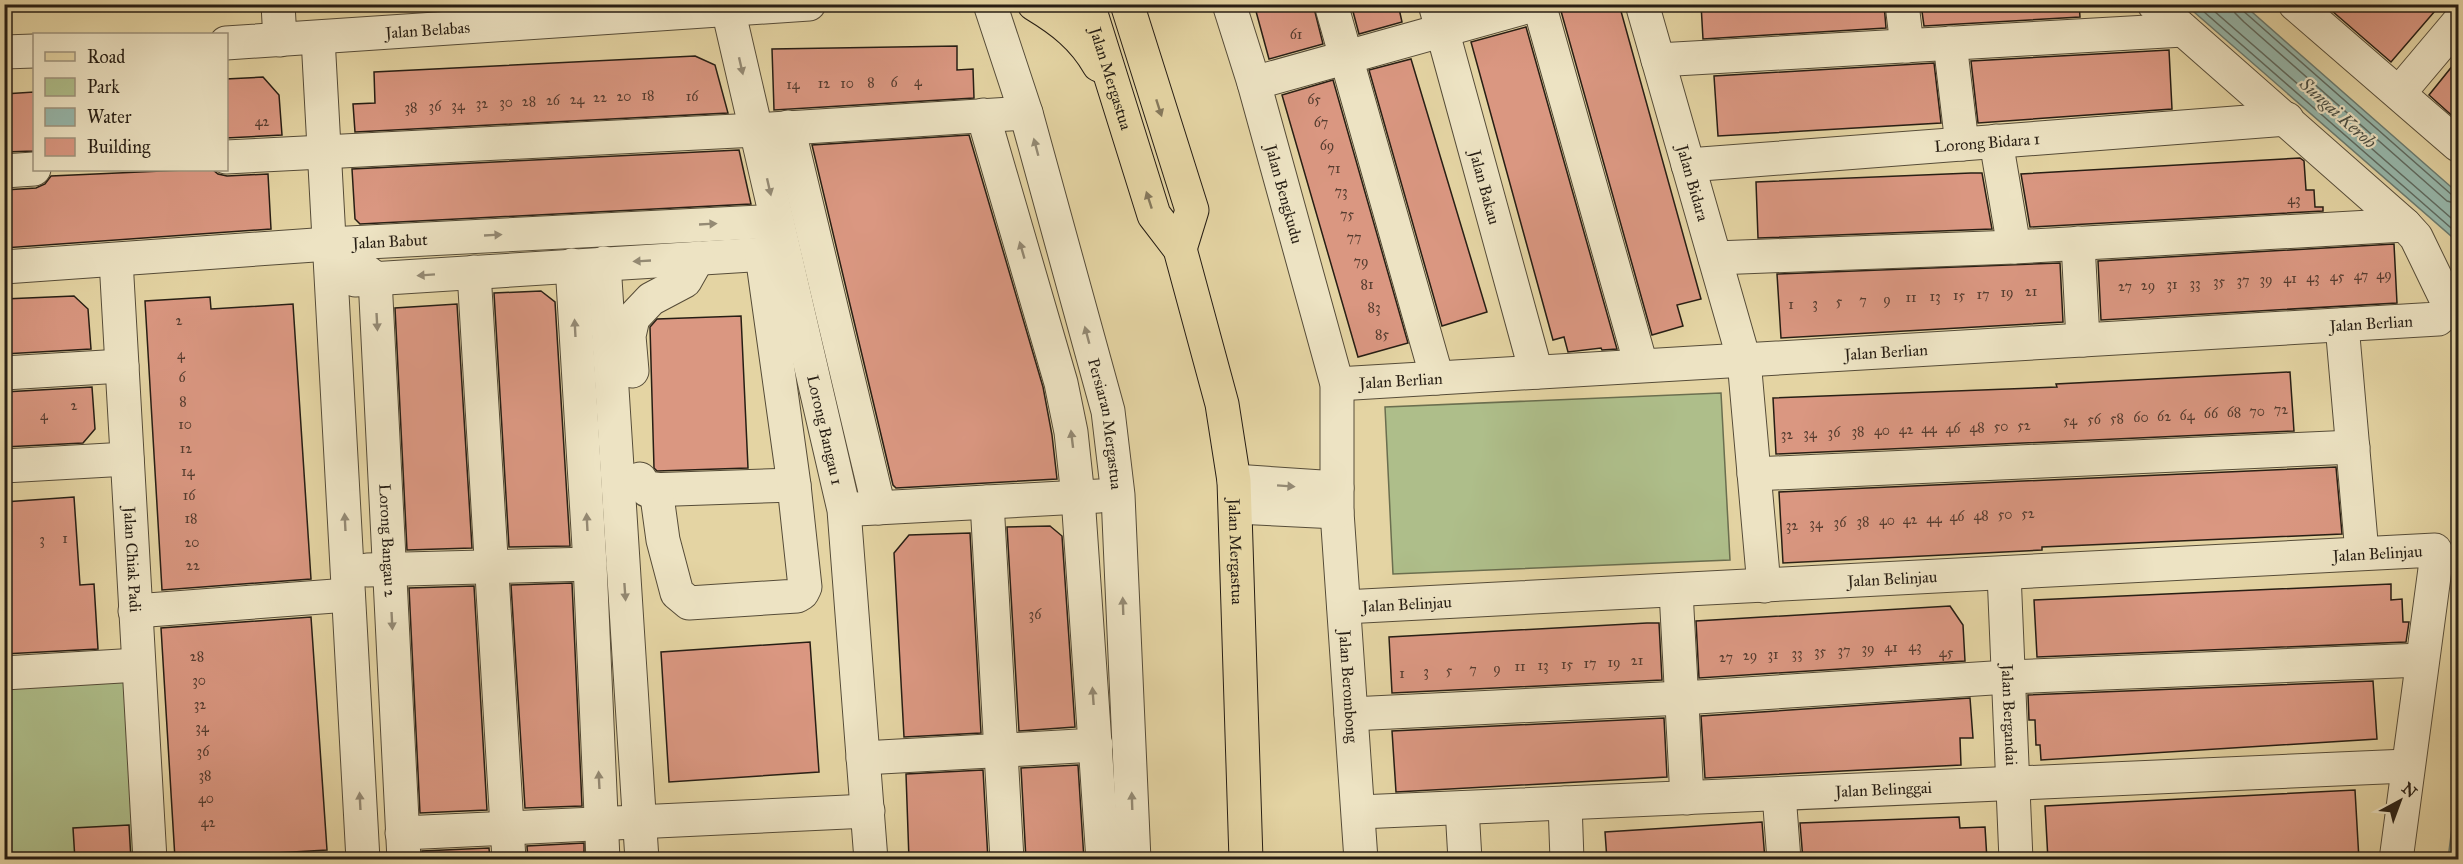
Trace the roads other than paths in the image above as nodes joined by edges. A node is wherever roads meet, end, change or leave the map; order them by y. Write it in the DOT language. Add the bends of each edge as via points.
graph roads {
  1 [pos="278,4"];
  2 [pos="809,4"];
  3 [pos="990,4"];
  4 [pos="1034,4"];
  5 [pos="1088,4"];
  6 [pos="1107,4"];
  7 [pos="1127,4"];
  8 [pos="1229,4"];
  9 [pos="1331,4"];
  10 [pos="1538,4"];
  11 [pos="1642,4"];
  12 [pos="1902,4"];
  13 [pos="2154,4"];
  14 [pos="2295,4"];
  15 [pos="728,9"];
  16 [pos="560,13"];
  17 [pos="2331,15"];
  18 [pos="1439,18"];
  19 [pos="2458,23"];
  20 [pos="2183,30"];
  21 [pos="318,38"];
  22 [pos="280,40"];
  23 [pos="228,43"];
  24 [pos="1950,43"];
  25 [pos="1907,46"];
  26 [pos="33,51"];
  27 [pos="4,52"];
  28 [pos="1141,52"];
  29 [pos="1346,58"];
  30 [pos="1658,60"];
  31 [pos="1254,83"];
  32 [pos="1114,93"];
  33 [pos="2399,93"];
  34 [pos="1026,113"];
  35 [pos="983,115"];
  36 [pos="2287,119"];
  37 [pos="788,127"];
  38 [pos="756,130"];
  39 [pos="1996,141"];
  40 [pos="1962,144"];
  41 [pos="2458,145"];
  42 [pos="324,152"];
  43 [pos="228,158"];
  44 [pos="1688,165"];
  45 [pos="33,169"];
  46 [pos="4,171"];
  47 [pos="777,221"];
  48 [pos="2405,225"];
  49 [pos="2079,243"];
  50 [pos="329,244"];
  51 [pos="2013,248"];
  52 [pos="1180,249"];
  53 [pos="773,254"];
  54 [pos="698,258"];
  55 [pos="1715,258"];
  56 [pos="116,260"];
  57 [pos="604,263"];
  58 [pos="572,265"];
  59 [pos="4,267"];
  60 [pos="474,272"];
  61 [pos="375,278"];
  62 [pos="331,281"];
  63 [pos="2342,325"];
  64 [pos="2082,340"];
  65 [pos="1744,360"];
  66 [pos="1641,365"];
  67 [pos="122,366"];
  68 [pos="1536,372"];
  69 [pos="4,373"];
  70 [pos="1437,378"];
  71 [pos="1337,384"];
  72 [pos="2353,447"];
  73 [pos="127,459"];
  74 [pos="4,466"];
  75 [pos="1754,474"];
  76 [pos="794,485"];
  77 [pos="656,489"];
  78 [pos="1235,494"];
  79 [pos="1118,495"];
  80 [pos="1078,497"];
  81 [pos="1337,500"];
  82 [pos="987,502"];
  83 [pos="879,508"];
  84 [pos="844,510"];
  85 [pos="2362,553"];
  86 [pos="590,564"];
  87 [pos="493,567"];
  88 [pos="389,569"];
  89 [pos="2004,573"];
  90 [pos="348,583"];
  91 [pos="1764,586"];
  92 [pos="1676,591"];
  93 [pos="1344,607"];
  94 [pos="135,611"];
  95 [pos="2422,660"];
  96 [pos="138,665"];
  97 [pos="4,673"];
  98 [pos="2008,677"];
  99 [pos="1682,699"];
  100 [pos="1351,714"];
  101 [pos="1096,745"];
  102 [pos="1000,751"];
  103 [pos="863,758"];
  104 [pos="2407,766"];
  105 [pos="2013,784"];
  106 [pos="1779,794"];
  107 [pos="1687,798"];
  108 [pos="1565,803"];
  109 [pos="1462,808"];
  110 [pos="868,811"];
  111 [pos="1359,812"];
  112 [pos="639,822"];
  113 [pos="601,824"];
  114 [pos="507,827"];
  115 [pos="403,846"];
  116 [pos="150,860"];
  117 [pos="363,860"];
  118 [pos="509,860"];
  119 [pos="603,860"];
  120 [pos="642,860"];
  121 [pos="871,860"];
  122 [pos="1007,860"];
  123 [pos="1102,860"];
  124 [pos="1134,860"];
  125 [pos="1246,860"];
  126 [pos="1361,860"];
  127 [pos="1465,860"];
  128 [pos="1567,860"];
  129 [pos="1785,860"];
  130 [pos="2016,860"];
  131 [pos="2396,860"];
  1 -- 22 [label="street"];
  2 -- 15 [label="street, Jalan Belabas"];
  3 -- 34 [label="street, Persiaran Mergastua"];
  4 -- 32 [label="main road" via="1074,31 1090,49"];
  5 -- 32 [label="main road, Jalan Mergastua"];
  6 -- 28 [label="main road"];
  7 -- 28 [label="main road"];
  8 -- 31 [label="street, Jalan Bengkudu"];
  9 -- 29 [label="street"];
  10 -- 18 [label="street"];
  10 -- 66 [label="street"];
  11 -- 30 [label="street, Jalan Bidara"];
  12 -- 25 [label="street"];
  13 -- 20 [label="street"];
  14 -- 17 [label="street"];
  15 -- 16 [label="street, Jalan Belabas"];
  15 -- 38 [label="street, Lorong Bangau 1, one-way"];
  16 -- 21 [label="street, Jalan Belabas"];
  17 -- 33 [label="street"];
  18 -- 29 [label="street"];
  18 -- 68 [label="street, Jalan Bakau"];
  19 -- 33 [label="street"];
  20 -- 24 [label="street"];
  20 -- 36 [label="street"];
  21 -- 22 [label="street, Jalan Belabas"];
  21 -- 42 [label="street"];
  22 -- 23 [label="street, Jalan Belabas"];
  24 -- 25 [label="street"];
  24 -- 40 [label="street"];
  25 -- 30 [label="street"];
  26 -- 27 [label="street"];
  28 -- 52 [label="main road, one-way" via="1192,210"];
  29 -- 31 [label="street"];
  29 -- 70 [label="street"];
  30 -- 44 [label="street, Jalan Bidara"];
  31 -- 71 [label="street, Jalan Bengkudu"];
  52 -- 32 [label="main road, Jalan Mergastua, one-way" via="1154,215"];
  33 -- 41 [label="street"];
  34 -- 35 [label="street"];
  79 -- 34 [label="street, Persiaran Mergastua, one-way" via="1108,411"];
  35 -- 37 [label="street"];
  80 -- 35 [label="street, one-way" via="1061,383"];
  36 -- 39 [label="street, Lorong Bidara 1"];
  36 -- 48 [label="street"];
  37 -- 38 [label="street"];
  37 -- 83 [label="street"];
  38 -- 42 [label="street"];
  38 -- 47 [label="street, Lorong Bangau 1, one-way"];
  39 -- 40 [label="street, Lorong Bidara 1"];
  39 -- 51 [label="street"];
  40 -- 44 [label="street, Lorong Bidara 1"];
  42 -- 43 [label="street"];
  42 -- 50 [label="street"];
  44 -- 55 [label="street, Jalan Bidara"];
  45 -- 46 [label="street"];
  50 -- 47 [label="street, Jalan Babut, one-way"];
  47 -- 53 [label="street, Lorong Bangau 1"];
  48 -- 49 [label="street"];
  48 -- 63 [label="street, Jalan Berlian" via="2416,237 2448,303 2446,312 2438,319"];
  49 -- 51 [label="street"];
  49 -- 64 [label="street"];
  50 -- 56 [label="street, Jalan Babut"];
  50 -- 61 [label="street"];
  50 -- 62 [label="street"];
  51 -- 55 [label="street"];
  52 -- 78 [label="main road, Jalan Mergastua" via="1222,404"];
  53 -- 54 [label="street"];
  53 -- 76 [label="street"];
  53 -- 84 [label="street, Lorong Bangau 1"];
  54 -- 57 [label="street, one-way"];
  54 -- 77 [label="street" via="685,281 651,299 633,318 629,336 640,481 647,489"];
  55 -- 65 [label="street, Jalan Bidara"];
  56 -- 59 [label="street, Jalan Babut"];
  56 -- 67 [label="street, Jalan Chiak Padi"];
  57 -- 58 [label="street"];
  57 -- 112 [label="street, one-way"];
  58 -- 60 [label="street"];
  86 -- 58 [label="street, one-way"];
  60 -- 61 [label="street, one-way"];
  60 -- 87 [label="street"];
  61 -- 62 [label="street"];
  61 -- 88 [label="street, Lorong Bangau 2, one-way"];
  90 -- 62 [label="street, one-way"];
  63 -- 64 [label="street, Jalan Berlian"];
  63 -- 72 [label="street"];
  64 -- 65 [label="street, Jalan Berlian"];
  65 -- 66 [label="street, Jalan Berlian"];
  65 -- 75 [label="street, Jalan Bidara"];
  66 -- 68 [label="street, Jalan Berlian"];
  67 -- 69 [label="street"];
  67 -- 73 [label="street, Jalan Chiak Padi"];
  68 -- 70 [label="street, Jalan Berlian"];
  70 -- 71 [label="street, Jalan Berlian"];
  71 -- 81 [label="street, Jalan Berombong"];
  72 -- 75 [label="street"];
  72 -- 85 [label="street"];
  73 -- 74 [label="street"];
  73 -- 94 [label="street, Jalan Chiak Padi"];
  75 -- 91 [label="street, Jalan Bidara"];
  76 -- 77 [label="street"];
  76 -- 77 [label="street" via="805,586 802,593 797,597 688,603 677,593 663,540"];
  78 -- 81 [label="street"];
  78 -- 125 [label="main road, Jalan Mergastua"];
  79 -- 80 [label="street"];
  124 -- 79 [label="street, Persiaran Mergastua, one-way"];
  80 -- 82 [label="street"];
  101 -- 80 [label="street, one-way"];
  81 -- 93 [label="street, Jalan Berombong"];
  82 -- 83 [label="street"];
  82 -- 102 [label="street"];
  83 -- 84 [label="street"];
  84 -- 103 [label="street, Lorong Bangau 1"];
  85 -- 89 [label="street, Jalan Belinjau"];
  85 -- 95 [label="street, Jalan Belinjau" via="2435,550"];
  86 -- 87 [label="street"];
  113 -- 86 [label="street, one-way"];
  87 -- 88 [label="street"];
  87 -- 114 [label="street"];
  88 -- 90 [label="street"];
  88 -- 115 [label="street, Lorong Bangau 2, one-way"];
  89 -- 91 [label="street, Jalan Belinjau"];
  89 -- 98 [label="street, Jalan Bergandai"];
  90 -- 94 [label="street"];
  117 -- 90 [label="street, one-way"];
  91 -- 92 [label="street, Jalan Belinjau"];
  92 -- 93 [label="street, Jalan Belinjau"];
  92 -- 99 [label="street"];
  93 -- 100 [label="street, Jalan Berombong"];
  94 -- 96 [label="street, Jalan Chiak Padi"];
  95 -- 98 [label="street"];
  95 -- 104 [label="street"];
  96 -- 97 [label="street"];
  96 -- 116 [label="street, Jalan Chiak Padi"];
  98 -- 99 [label="street"];
  98 -- 105 [label="street, Jalan Bergandai"];
  99 -- 100 [label="street"];
  99 -- 107 [label="street"];
  100 -- 111 [label="street, Jalan Berombong"];
  101 -- 102 [label="street"];
  101 -- 123 [label="street"];
  102 -- 103 [label="street"];
  102 -- 122 [label="street"];
  103 -- 110 [label="street, Lorong Bangau 1"];
  104 -- 105 [label="street, Jalan Belinggai"];
  104 -- 131 [label="street"];
  105 -- 106 [label="street, Jalan Belinggai"];
  105 -- 130 [label="street, Jalan Bergandai"];
  106 -- 107 [label="street, Jalan Belinggai"];
  106 -- 129 [label="street"];
  107 -- 108 [label="street, Jalan Belinggai"];
  108 -- 109 [label="street, Jalan Belinggai"];
  108 -- 128 [label="street"];
  109 -- 111 [label="street, Jalan Belinggai"];
  109 -- 127 [label="street"];
  110 -- 112 [label="street"];
  110 -- 121 [label="street, Lorong Bangau 1"];
  111 -- 126 [label="street, Jalan Berombong"];
  112 -- 113 [label="street"];
  112 -- 120 [label="street"];
  113 -- 114 [label="street"];
  113 -- 119 [label="street"];
  114 -- 115 [label="street"];
  114 -- 118 [label="street"];
}
